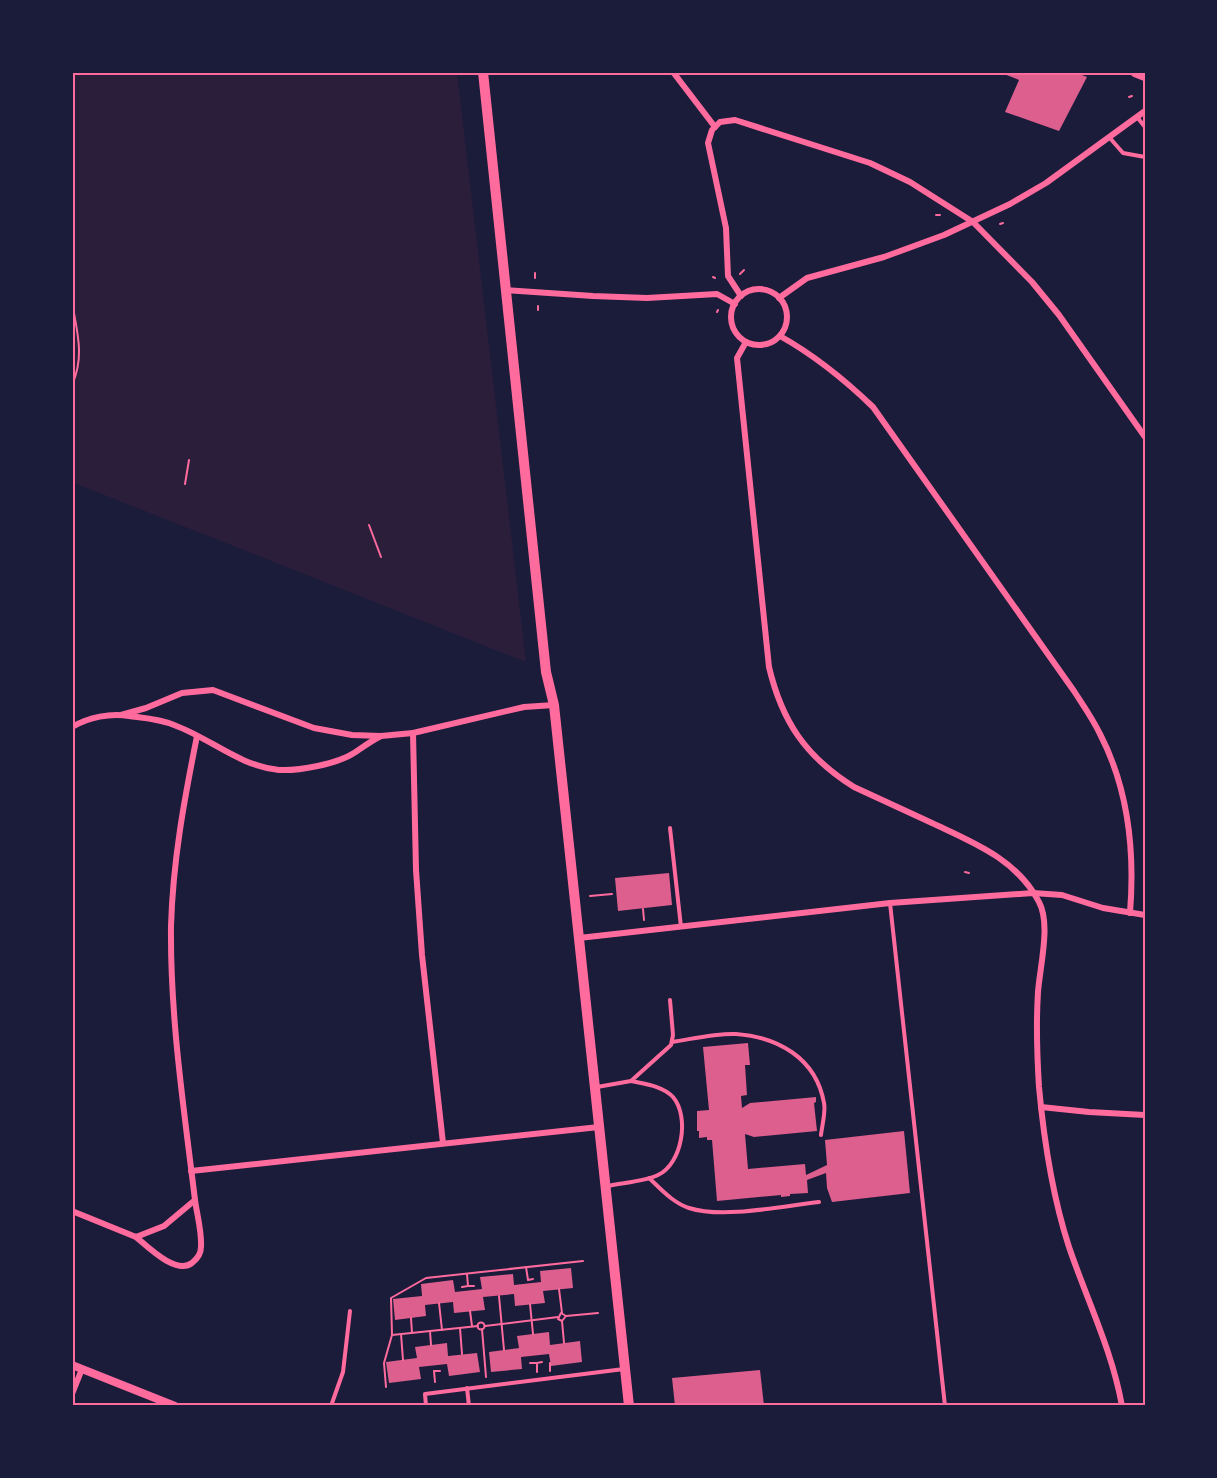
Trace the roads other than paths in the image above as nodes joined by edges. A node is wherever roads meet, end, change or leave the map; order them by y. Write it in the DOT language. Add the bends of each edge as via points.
graph roads {
  1 [pos="483,72"];
  2 [pos="673,72"];
  3 [pos="1134,72"];
  4 [pos="1145,76"];
  5 [pos="1145,111"];
  6 [pos="1137,117"];
  7 [pos="715,127"];
  8 [pos="1145,127"];
  9 [pos="1109,137"];
  10 [pos="1144,155"];
  11 [pos="973,222"];
  12 [pos="506,290"];
  13 [pos="741,296"];
  14 [pos="779,298"];
  15 [pos="735,304"];
  16 [pos="780,336"];
  17 [pos="746,342"];
  18 [pos="1145,437"];
  19 [pos="554,705"];
  20 [pos="121,715"];
  21 [pos="72,727"];
  22 [pos="413,733"];
  23 [pos="197,736"];
  24 [pos="381,736"];
  25 [pos="670,828"];
  26 [pos="1034,893"];
  27 [pos="890,903"];
  28 [pos="1130,913"];
  29 [pos="1145,915"];
  30 [pos="681,927"];
  31 [pos="579,938"];
  32 [pos="670,1000"];
  33 [pos="672,1042"];
  34 [pos="631,1081"];
  35 [pos="595,1087"];
  36 [pos="1041,1107"];
  37 [pos="1145,1115"];
  38 [pos="599,1127"];
  39 [pos="821,1135"];
  40 [pos="443,1143"];
  41 [pos="191,1171"];
  42 [pos="648,1177"];
  43 [pos="605,1187"];
  44 [pos="195,1200"];
  45 [pos="819,1202"];
  46 [pos="72,1211"];
  47 [pos="136,1237"];
  48 [pos="350,1311"];
  49 [pos="72,1365"];
  50 [pos="82,1369"];
  51 [pos="625,1369"];
  52 [pos="467,1388"];
  53 [pos="72,1394"];
  54 [pos="175,1406"];
  55 [pos="331,1406"];
  56 [pos="426,1406"];
  57 [pos="469,1406"];
  58 [pos="629,1406"];
  59 [pos="945,1406"];
  60 [pos="1122,1406"];
  1 -- 12 [label="main road"];
  2 -- 7 [label="street"];
  3 -- 4 [label="main road"];
  5 -- 6 [label="street"];
  6 -- 8 [label="lane"];
  6 -- 9 [label="street"];
  7 -- 11 [label="street" via="720,122 735,120 870,163 936,197"];
  7 -- 13 [label="street" via="708,143 726,228 728,276"];
  9 -- 10 [label="lane" via="1123,153"];
  9 -- 11 [label="street" via="1046,183"];
  11 -- 14 [label="street" via="884,256 807,278"];
  11 -- 18 [label="street" via="1059,315"];
  12 -- 15 [label="street" via="636,298 717,294"];
  12 -- 19 [label="main road" via="546,672"];
  13 -- 14 [label="street" via="757,289"];
  13 -- 15 [label="street"];
  14 -- 16 [label="street" via="786,313"];
  15 -- 17 [label="street" via="731,321"];
  16 -- 17 [label="street" via="760,345"];
  16 -- 28 [label="street" via="802,348 873,407 1079,699 1112,759 1128,816 1132,846"];
  17 -- 26 [label="street" via="737,358 769,667 782,710 802,743 835,775 996,855"];
  19 -- 22 [label="street" via="524,707"];
  19 -- 31 [label="main road"];
  20 -- 21 [label="street" via="94,718"];
  20 -- 23 [label="street" via="157,720"];
  20 -- 24 [label="street" via="182,693 213,690 314,728"];
  22 -- 24 [label="street"];
  22 -- 40 [label="street" via="417,891"];
  23 -- 24 [label="street" via="235,757 278,770 338,760"];
  23 -- 41 [label="street" via="178,829 171,926 174,1023"];
  25 -- 30 [label="lane"];
  26 -- 27 [label="street"];
  26 -- 28 [label="street" via="1062,895"];
  26 -- 36 [label="street" via="1045,921 1037,1030"];
  27 -- 30 [label="street"];
  27 -- 59 [label="lane"];
  28 -- 29 [label="street"];
  30 -- 31 [label="street"];
  31 -- 35 [label="main road"];
  32 -- 33 [label="lane"];
  33 -- 34 [label="lane"];
  33 -- 39 [label="lane" via="735,1034 771,1039 799,1056 814,1076 825,1104"];
  34 -- 35 [label="lane"];
  34 -- 42 [label="lane" via="662,1089 673,1097 683,1123 681,1140 669,1166"];
  35 -- 38 [label="main road"];
  36 -- 37 [label="street"];
  36 -- 60 [label="street" via="1047,1153 1068,1244 1102,1331"];
  38 -- 40 [label="street"];
  38 -- 43 [label="main road"];
  40 -- 41 [label="street"];
  41 -- 44 [label="street"];
  42 -- 43 [label="lane"];
  42 -- 45 [label="lane" via="672,1199 702,1211"];
  43 -- 51 [label="main road"];
  44 -- 47 [label="street" via="164,1226"];
  44 -- 47 [label="street" via="201,1249 189,1265 168,1261"];
  46 -- 47 [label="street"];
  48 -- 55 [label="lane" via="343,1372"];
  49 -- 50 [label="street"];
  50 -- 53 [label="street"];
  50 -- 54 [label="street"];
  51 -- 52 [label="lane"];
  51 -- 58 [label="main road"];
  52 -- 56 [label="lane" via="425,1394"];
  52 -- 57 [label="lane"];
}
